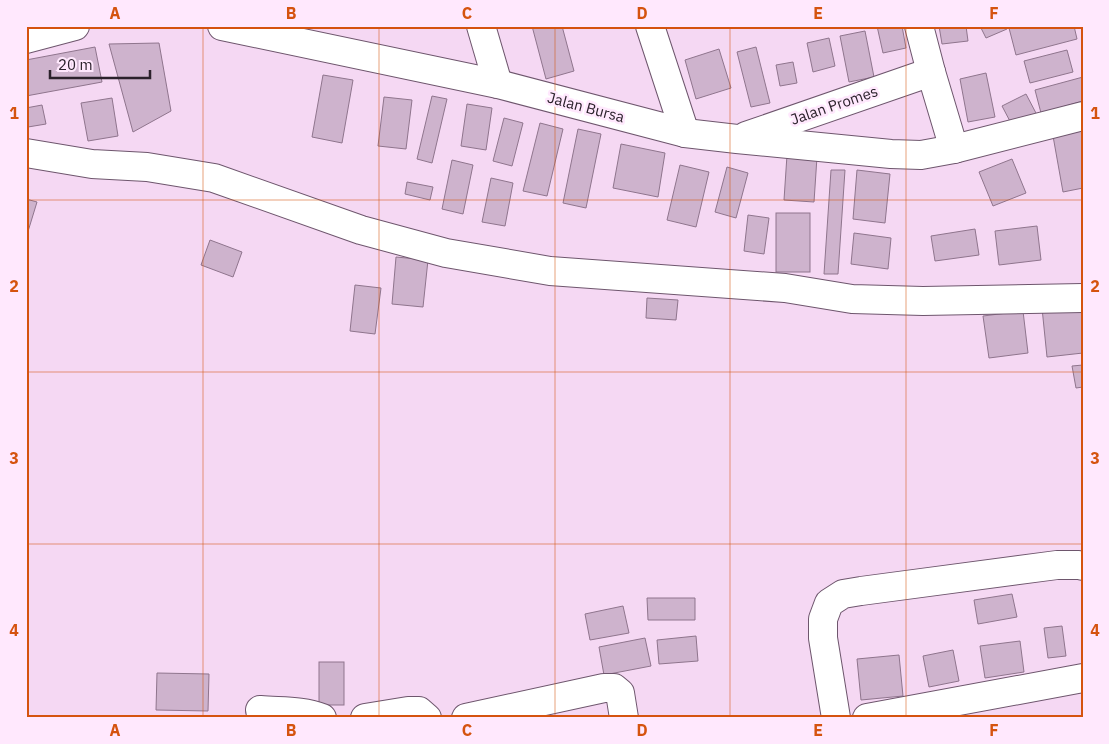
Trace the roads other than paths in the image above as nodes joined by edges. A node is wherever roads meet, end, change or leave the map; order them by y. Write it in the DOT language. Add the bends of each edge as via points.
graph roads {
  1 [pos="75,26"];
  2 [pos="222,26"];
  3 [pos="481,26"];
  4 [pos="650,26"];
  5 [pos="919,26"];
  6 [pos="26,39"];
  7 [pos="931,72"];
  8 [pos="498,84"];
  9 [pos="1083,116"];
  10 [pos="685,133"];
  11 [pos="737,139"];
  12 [pos="954,149"];
  13 [pos="26,153"];
  14 [pos="1083,298"];
  15 [pos="1083,566"];
  16 [pos="1083,678"];
  17 [pos="260,710"];
  18 [pos="322,718"];
  19 [pos="365,718"];
  20 [pos="427,718"];
  21 [pos="466,718"];
  22 [pos="624,718"];
  23 [pos="836,718"];
  24 [pos="867,718"];
  1 -- 6 [label="street"];
  2 -- 8 [label="street, Jalan Bursa"];
  3 -- 8 [label="street"];
  4 -- 10 [label="street"];
  5 -- 7 [label="street"];
  7 -- 11 [label="street, Jalan Promes"];
  7 -- 12 [label="street"];
  8 -- 10 [label="street, Jalan Bursa"];
  9 -- 12 [label="street, Jalan Bursa"];
  10 -- 11 [label="street, Jalan Bursa"];
  11 -- 12 [label="street, Jalan Bursa" via="891,154 921,155"];
  13 -- 14 [label="street" via="214,178 361,230 446,253 550,271 784,288 852,299"];
  15 -- 23 [label="street" via="1057,565 862,591 844,594 829,603 823,618 823,638"];
  16 -- 24 [label="street"];
  17 -- 18 [label="street" via="304,713"];
  19 -- 20 [label="street" via="419,711"];
  21 -- 22 [label="street" via="614,688 620,693"];
}
